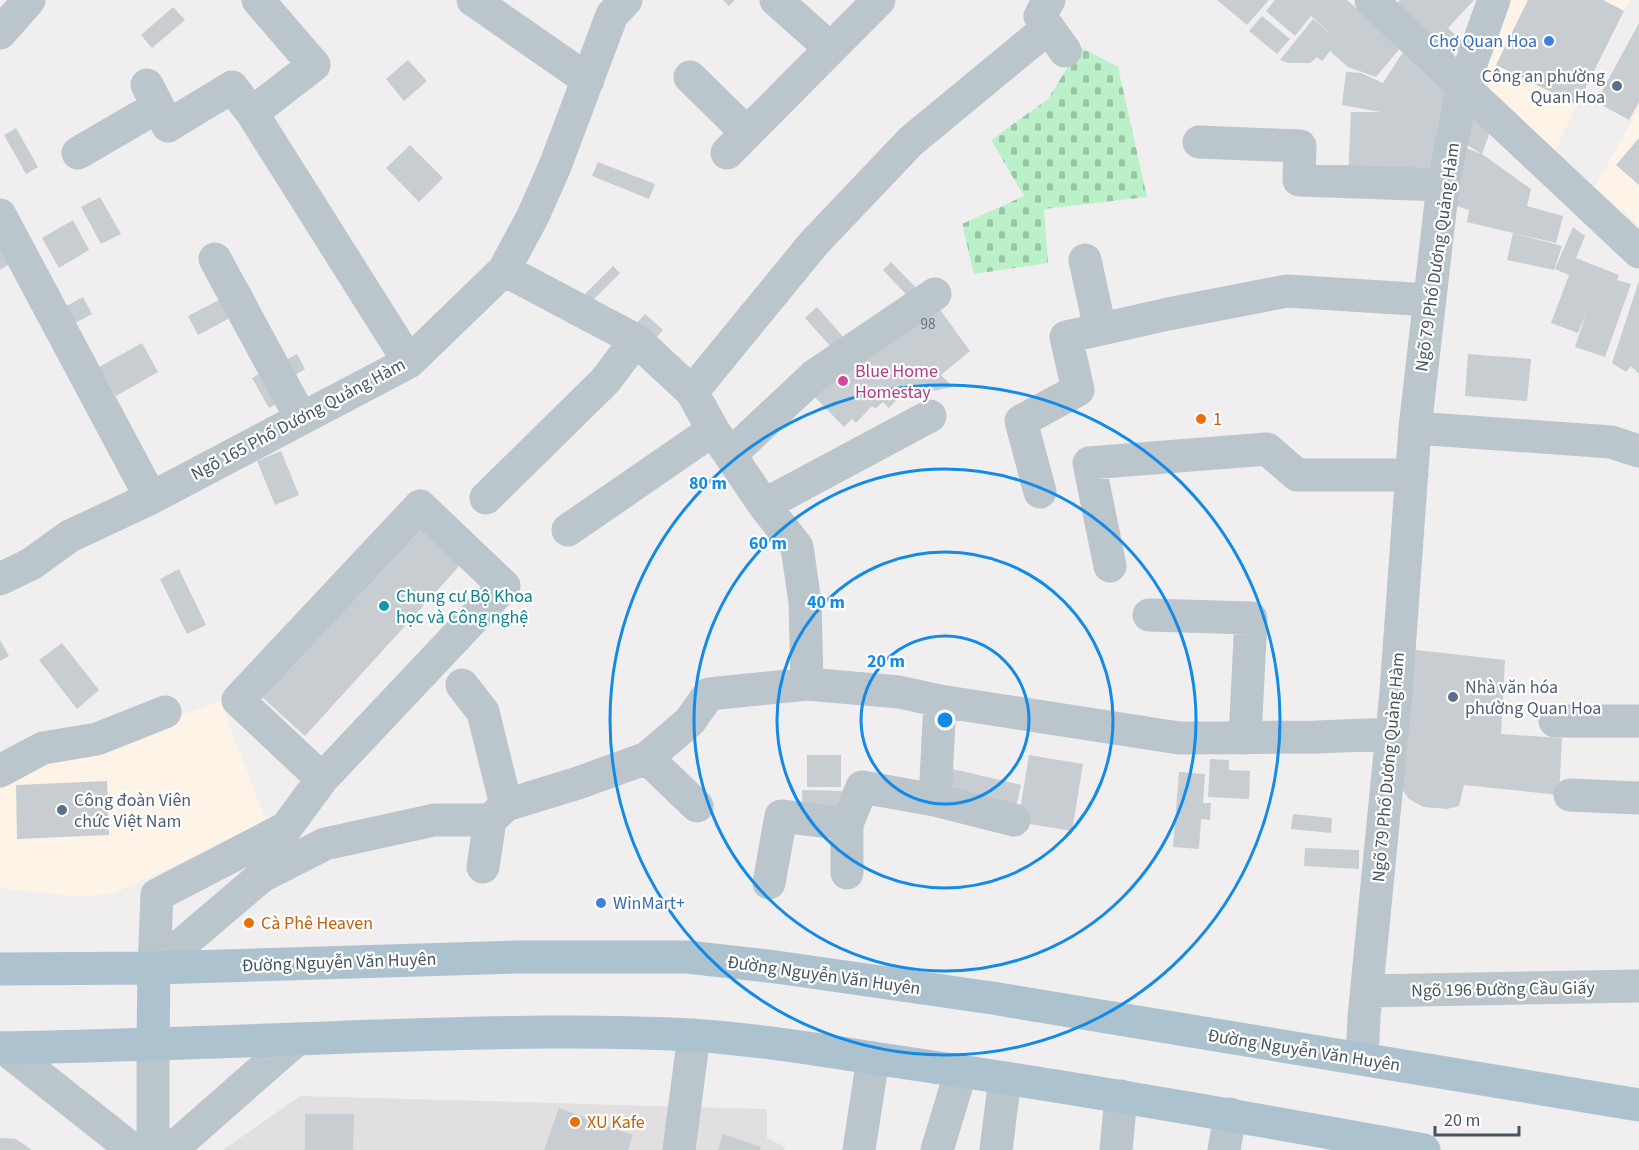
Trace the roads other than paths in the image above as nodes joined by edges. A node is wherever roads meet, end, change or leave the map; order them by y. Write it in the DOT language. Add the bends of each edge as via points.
graph roads {
  1 [pos="29,0"];
  2 [pos="258,0"];
  3 [pos="473,0"];
  4 [pos="626,0"];
  5 [pos="776,0"];
  6 [pos="879,0"];
  7 [pos="1049,0"];
  8 [pos="1371,0"];
  9 [pos="1494,0"];
  10 [pos="0,33"];
  11 [pos="830,48"];
  12 [pos="690,78"];
  13 [pos="588,80"];
  14 [pos="1463,86"];
  15 [pos="252,113"];
  16 [pos="1199,142"];
  17 [pos="78,153"];
  18 [pos="1443,185"];
  19 [pos="0,215"];
  20 [pos="1639,252"];
  21 [pos="214,259"];
  22 [pos="1084,260"];
  23 [pos="504,270"];
  24 [pos="935,294"];
  25 [pos="1429,300"];
  26 [pos="1101,329"];
  27 [pos="636,340"];
  28 [pos="409,362"];
  29 [pos="692,392"];
  30 [pos="930,416"];
  31 [pos="301,418"];
  32 [pos="1415,428"];
  33 [pos="722,442"];
  34 [pos="1639,451"];
  35 [pos="1412,475"];
  36 [pos="1040,492"];
  37 [pos="150,498"];
  38 [pos="486,498"];
  39 [pos="764,506"];
  40 [pos="568,530"];
  41 [pos="1110,566"];
  42 [pos="0,579"];
  43 [pos="1149,615"];
  44 [pos="807,684"];
  45 [pos="462,685"];
  46 [pos="940,701"];
  47 [pos="165,712"];
  48 [pos="1555,721"];
  49 [pos="1639,721"];
  50 [pos="1392,734"];
  51 [pos="1245,738"];
  52 [pos="647,758"];
  53 [pos="0,771"];
  54 [pos="322,780"];
  55 [pos="1570,795"];
  56 [pos="1639,798"];
  57 [pos="934,800"];
  58 [pos="698,806"];
  59 [pos="498,813"];
  60 [pos="1014,820"];
  61 [pos="846,824"];
  62 [pos="483,867"];
  63 [pos="847,873"];
  64 [pos="769,883"];
  65 [pos="154,968"];
  66 [pos="0,969"];
  67 [pos="1639,986"];
  68 [pos="1367,991"];
  69 [pos="694,1035"];
  70 [pos="297,1039"];
  71 [pos="153,1045"];
  72 [pos="2,1048"];
  73 [pos="873,1058"];
  74 [pos="1362,1059"];
  75 [pos="961,1071"];
  76 [pos="1005,1078"];
  77 [pos="1121,1096"];
  78 [pos="1639,1105"];
  79 [pos="1230,1114"];
  80 [pos="133,1150"];
  81 [pos="153,1150"];
  82 [pos="171,1150"];
  83 [pos="679,1150"];
  84 [pos="859,1150"];
  85 [pos="937,1150"];
  86 [pos="996,1150"];
  87 [pos="1116,1150"];
  88 [pos="1224,1150"];
  89 [pos="1424,1150"];
  1 -- 10 [label="street"];
  2 -- 15 [label="street" via="314,65"];
  3 -- 13 [label="street"];
  4 -- 13 [label="street, Ngõ 165 Phố Dương Quảng Hàm" via="612,15"];
  5 -- 11 [label="street"];
  6 -- 11 [label="street"];
  7 -- 29 [label="street" via="1040,16 1051,44 911,141 814,243"];
  8 -- 14 [label="street"];
  9 -- 14 [label="street, Ngõ 79 Phố Dương Quảng Hàm"];
  11 -- 12 [label="street" via="737,142"];
  13 -- 23 [label="street, Ngõ 165 Phố Dương Quảng Hàm" via="533,216"];
  14 -- 18 [label="street, Ngõ 79 Phố Dương Quảng Hàm"];
  14 -- 20 [label="street"];
  15 -- 17 [label="street" via="232,87 168,126 152,96"];
  15 -- 28 [label="street"];
  16 -- 18 [label="street" via="1300,147 1299,180"];
  18 -- 25 [label="street, Ngõ 79 Phố Dương Quảng Hàm"];
  19 -- 37 [label="street"];
  21 -- 31 [label="street"];
  22 -- 26 [label="street"];
  23 -- 27 [label="street"];
  23 -- 28 [label="street, Ngõ 165 Phố Dương Quảng Hàm"];
  24 -- 33 [label="street"];
  25 -- 26 [label="street" via="1287,291"];
  25 -- 32 [label="street, Ngõ 79 Phố Dương Quảng Hàm"];
  26 -- 36 [label="street" via="1066,337 1078,390 1021,421"];
  27 -- 29 [label="street"];
  27 -- 38 [label="street" via="605,381"];
  28 -- 31 [label="street, Ngõ 165 Phố Dương Quảng Hàm"];
  29 -- 33 [label="street"];
  30 -- 39 [label="street"];
  31 -- 37 [label="street, Ngõ 165 Phố Dương Quảng Hàm"];
  32 -- 34 [label="street" via="1611,442"];
  32 -- 35 [label="street, Ngõ 79 Phố Dương Quảng Hàm"];
  33 -- 39 [label="street"];
  33 -- 40 [label="street"];
  35 -- 41 [label="street" via="1297,475 1267,449 1089,463"];
  35 -- 50 [label="street, Ngõ 79 Phố Dương Quảng Hàm"];
  37 -- 42 [label="street, Ngõ 165 Phố Dương Quảng Hàm" via="70,536 31,564"];
  39 -- 44 [label="street" via="797,547 805,602"];
  43 -- 51 [label="street" via="1251,618"];
  44 -- 46 [label="street" via="899,692"];
  44 -- 52 [label="street" via="709,694 690,721"];
  45 -- 59 [label="street" via="483,712"];
  46 -- 51 [label="street" via="1179,738"];
  46 -- 57 [label="street"];
  47 -- 53 [label="street" via="97,739 43,748"];
  48 -- 49 [label="street"];
  50 -- 51 [label="street"];
  50 -- 68 [label="street, Ngõ 79 Phố Dương Quảng Hàm"];
  52 -- 58 [label="street"];
  52 -- 59 [label="street"];
  54 -- 54 [label="street" via="504,586 420,506 238,700"];
  54 -- 65 [label="street" via="286,828 157,896"];
  55 -- 56 [label="street"];
  57 -- 60 [label="street"];
  57 -- 61 [label="street" via="862,787"];
  59 -- 62 [label="street"];
  59 -- 65 [label="street" via="434,820 325,844 262,876"];
  61 -- 63 [label="street"];
  61 -- 64 [label="street" via="781,816"];
  65 -- 66 [label="main road, Đường Nguyễn Văn Huyên"];
  65 -- 71 [label="main road"];
  65 -- 74 [label="main road, Đường Nguyễn Văn Huyên" via="517,957 687,957 992,998"];
  67 -- 68 [label="street, Ngõ 196 Đường Cầu Giấy"];
  68 -- 74 [label="street, Ngõ 79 Phố Dương Quảng Hàm"];
  69 -- 70 [label="main road" via="518,1032"];
  69 -- 73 [label="main road"];
  69 -- 83 [label="street"];
  70 -- 71 [label="main road"];
  70 -- 82 [label="street"];
  71 -- 72 [label="main road"];
  71 -- 81 [label="street"];
  72 -- 80 [label="street"];
  73 -- 75 [label="main road"];
  73 -- 84 [label="street"];
  74 -- 78 [label="main road, Đường Nguyễn Văn Huyên"];
  75 -- 76 [label="main road"];
  75 -- 85 [label="street"];
  76 -- 77 [label="main road"];
  76 -- 86 [label="street"];
  77 -- 79 [label="main road"];
  77 -- 87 [label="street"];
  79 -- 88 [label="street"];
  79 -- 89 [label="main road"];
}
